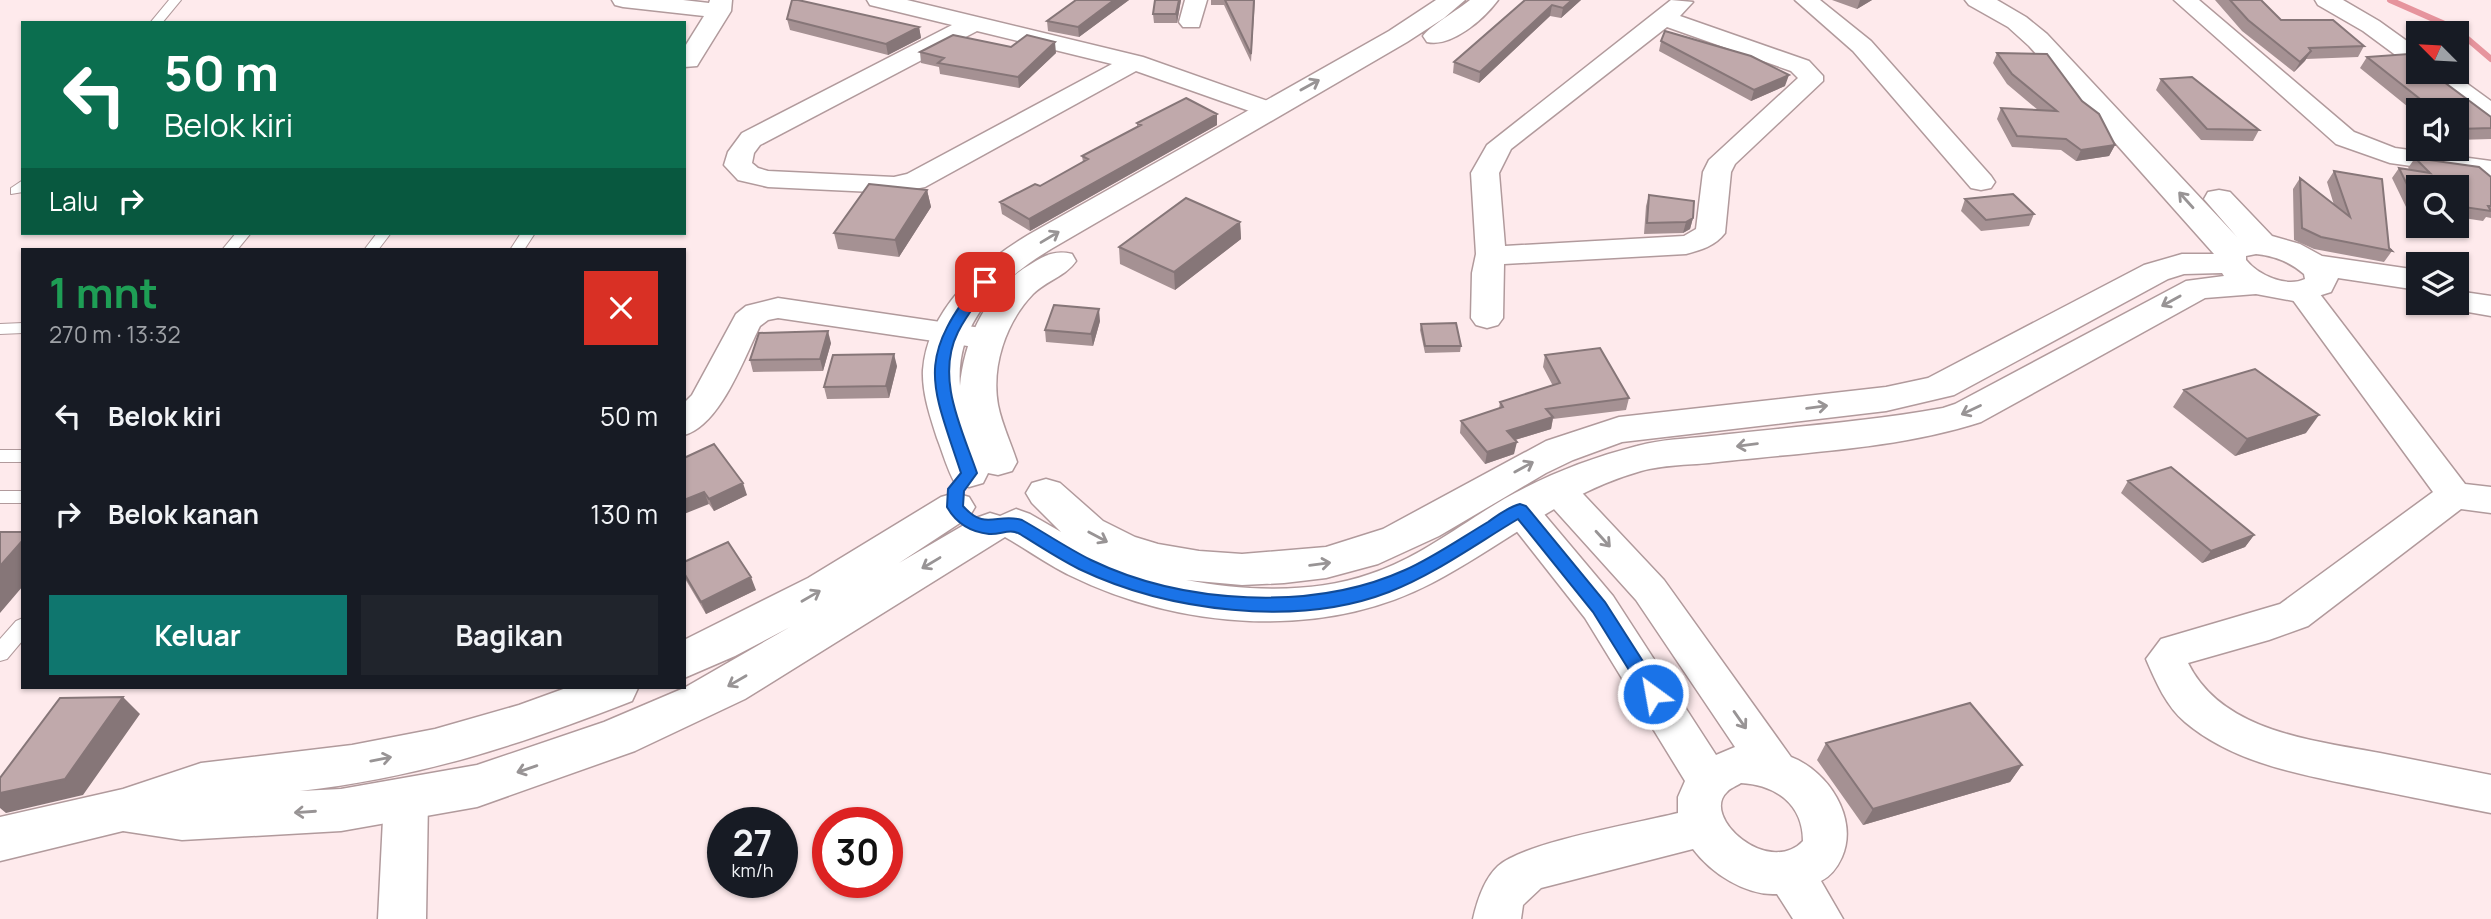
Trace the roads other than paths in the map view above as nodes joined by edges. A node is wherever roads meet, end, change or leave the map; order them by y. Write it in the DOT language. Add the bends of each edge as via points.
graph roads {
  1 [pos="175,0"];
  2 [pos="623,0"];
  3 [pos="878,0"];
  4 [pos="1452,0"];
  5 [pos="1485,0"];
  6 [pos="1806,0"];
  7 [pos="2185,0"];
  8 [pos="2326,0"];
  9 [pos="1993,1"];
  10 [pos="720,5"];
  11 [pos="1674,9"];
  12 [pos="158,21"];
  13 [pos="976,22"];
  14 [pos="2406,51"];
  15 [pos="688,61"];
  16 [pos="1134,62"];
  17 [pos="2451,84"];
  18 [pos="1267,109"];
  19 [pos="2491,113"];
  20 [pos="2491,169"];
  21 [pos="1178,176"];
  22 [pos="1981,182"];
  23 [pos="1491,254"];
  24 [pos="2246,260"];
  25 [pos="2312,278"];
  26 [pos="2406,280"];
  27 [pos="2469,288"];
  28 [pos="2491,291"];
  29 [pos="2406,293"];
  30 [pos="2469,303"];
  31 [pos="2491,306"];
  32 [pos="1487,318"];
  33 [pos="21,328"];
  34 [pos="0,329"];
  35 [pos="950,334"];
  36 [pos="988,339"];
  37 [pos="686,422"];
  38 [pos="0,456"];
  39 [pos="21,456"];
  40 [pos="1557,489"];
  41 [pos="1046,493"];
  42 [pos="21,496"];
  43 [pos="0,497"];
  44 [pos="2472,498"];
  45 [pos="985,499"];
  46 [pos="1520,510"];
  47 [pos="1373,570"];
  48 [pos="21,628"];
  49 [pos="773,638"];
  50 [pos="0,653"];
  51 [pos="686,660"];
  52 [pos="613,689"];
  53 [pos="1775,770"];
  54 [pos="1708,780"];
  55 [pos="2491,794"];
  56 [pos="212,799"];
  57 [pos="407,799"];
  58 [pos="1702,827"];
  59 [pos="0,839"];
  60 [pos="1789,873"];
  61 [pos="402,919"];
  62 [pos="1497,919"];
  63 [pos="1819,919"];
  1 -- 12 [label="lane"];
  2 -- 10 [label="street"];
  3 -- 13 [label="street"];
  18 -- 4 [label="street, one-way" via="1417,25"];
  5 -- 21 [label="street" via="1455,25"];
  6 -- 22 [label="street" via="1862,46"];
  7 -- 20 [label="street" via="2345,138 2390,155"];
  8 -- 14 [label="street"];
  9 -- 24 [label="street" via="2039,40"];
  10 -- 15 [label="street"];
  11 -- 23 [label="street" via="1500,145 1485,173"];
  11 -- 23 [label="street" via="1800,66 1811,76 1723,160 1717,172 1710,233 1686,245"];
  13 -- 16 [label="street"];
  13 -- 16 [label="street" via="751,139 737,165 748,174 768,179 915,181"];
  16 -- 18 [label="street"];
  17 -- 19 [label="street"];
  18 -- 21 [label="street"];
  35 -- 21 [label="street, one-way" via="985,282 1006,266"];
  21 -- 36 [label="street" via="1033,276 1011,298"];
  23 -- 32 [label="street"];
  24 -- 25 [label="street" via="2290,251"];
  24 -- 40 [label="street, one-way" via="1968,413 1945,420 1641,458"];
  47 -- 24 [label="street, one-way" via="1397,540 1562,448 1620,430 1903,397 1941,387 2156,272 2182,264"];
  25 -- 26 [label="street"];
  25 -- 29 [label="street"];
  25 -- 44 [label="street"];
  27 -- 28 [label="street"];
  30 -- 31 [label="street"];
  33 -- 34 [label="lane"];
  35 -- 36 [label="street"];
  35 -- 37 [label="street" via="767,309 747,321 705,401"];
  35 -- 45 [label="street" via="942,356 945,401"];
  36 -- 45 [label="street" via="979,371"];
  38 -- 39 [label="lane"];
  40 -- 46 [label="street"];
  40 -- 53 [label="street, one-way" via="1650,590"];
  41 -- 45 [label="street" via="1037,511"];
  41 -- 45 [label="street" via="1041,475 1023,464"];
  41 -- 47 [label="street, one-way" via="1087,531 1119,548 1164,561 1277,569 1330,562"];
  42 -- 43 [label="lane"];
  44 -- 55 [label="street" via="2294,615 2175,650 2166,659 2184,696 2247,740 2283,752"];
  45 -- 47 [label="street" via="1085,564 1129,582 1204,600 1291,603 1346,597"];
  45 -- 49 [label="street"];
  46 -- 47 [label="street" via="1415,573"];
  46 -- 54 [label="street" via="1599,607"];
  48 -- 50 [label="lane"];
  49 -- 51 [label="street"];
  49 -- 57 [label="street, one-way" via="729,686 619,737 477,786"];
  56 -- 52 [label="street, one-way" via="435,748 524,723"];
  53 -- 54 [label="street" via="1736,765"];
  53 -- 60 [label="street" via="1808,793 1826,825 1826,842 1819,857"];
  54 -- 58 [label="street" via="1700,793"];
  57 -- 56 [label="street, one-way" via="341,810"];
  56 -- 59 [label="street" via="123,810"];
  57 -- 61 [label="street"];
  58 -- 60 [label="street" via="1730,858 1749,868"];
  58 -- 62 [label="street" via="1529,870 1511,881 1500,899"];
  60 -- 63 [label="street"];
}
